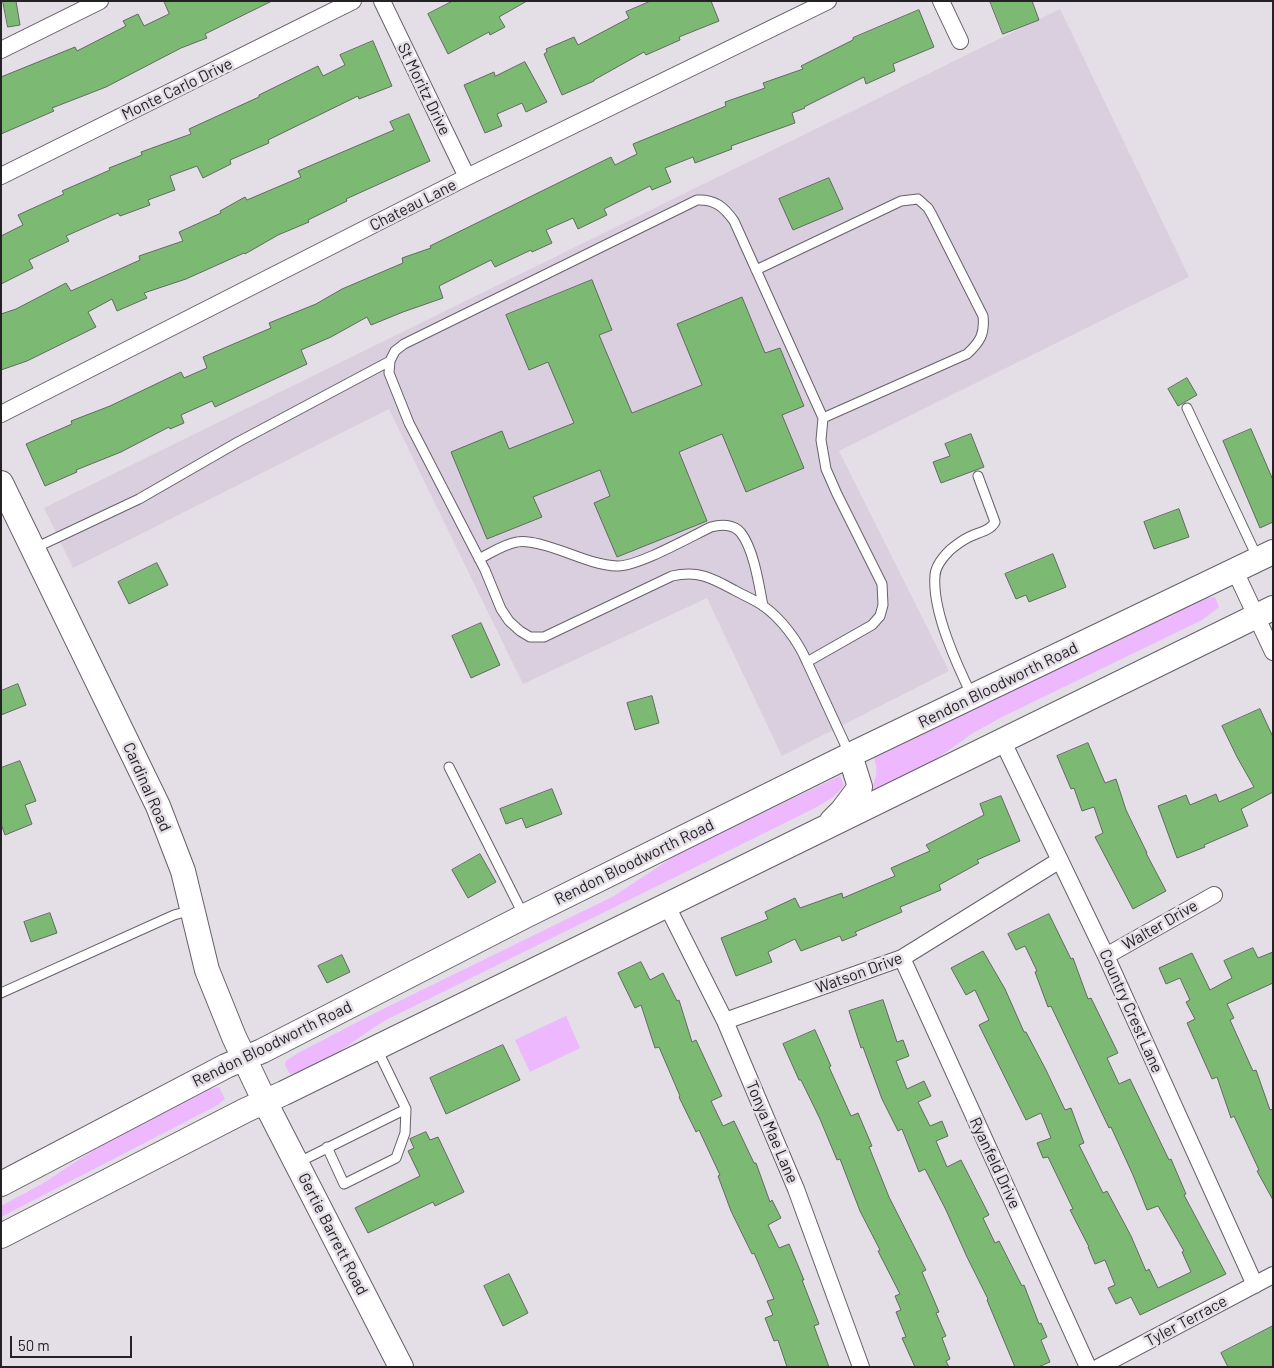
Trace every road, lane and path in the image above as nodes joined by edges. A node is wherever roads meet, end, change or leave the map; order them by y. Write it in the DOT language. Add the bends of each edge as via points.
graph roads {
  1 [pos="100,1"];
  2 [pos="354,1"];
  3 [pos="382,1"];
  4 [pos="828,1"];
  5 [pos="941,1"];
  6 [pos="960,42"];
  7 [pos="1,50"];
  8 [pos="1,176"];
  9 [pos="467,177"];
  10 [pos="756,270"];
  11 [pos="390,361"];
  12 [pos="1187,408"];
  13 [pos="1,414"];
  14 [pos="822,418"];
  15 [pos="978,476"];
  16 [pos="2,486"];
  17 [pos="34,549"];
  18 [pos="1265,556"];
  19 [pos="479,559"];
  20 [pos="1235,571"];
  21 [pos="763,606"];
  22 [pos="1264,612"];
  23 [pos="1273,652"];
  24 [pos="807,662"];
  25 [pos="972,697"];
  26 [pos="1002,740"];
  27 [pos="850,756"];
  28 [pos="449,767"];
  29 [pos="824,829"];
  30 [pos="1060,860"];
  31 [pos="1214,895"];
  32 [pos="666,904"];
  33 [pos="193,910"];
  34 [pos="524,916"];
  35 [pos="1106,956"];
  36 [pos="902,958"];
  37 [pos="1,993"];
  38 [pos="725,1021"];
  39 [pos="376,1047"];
  40 [pos="243,1058"];
  41 [pos="265,1102"];
  42 [pos="406,1109"];
  43 [pos="328,1147"];
  44 [pos="297,1163"];
  45 [pos="1,1184"];
  46 [pos="1,1236"];
  47 [pos="1273,1275"];
  48 [pos="1255,1285"];
  49 [pos="401,1367"];
  50 [pos="861,1367"];
  51 [pos="1088,1367"];
  52 [pos="1099,1367"];
  1 -- 7 [label="street"];
  2 -- 8 [label="street, Monte Carlo Drive"];
  3 -- 9 [label="street, St Moritz Drive"];
  4 -- 9 [label="street, Chateau Lane"];
  5 -- 6 [label="street"];
  9 -- 13 [label="street, Chateau Lane"];
  10 -- 11 [label="lane" via="726,210 715,201 697,200 404,344"];
  10 -- 14 [label="lane"];
  10 -- 14 [label="lane" via="901,201 918,199 932,215 983,316 983,335 967,354"];
  11 -- 17 [label="lane" via="139,499"];
  11 -- 19 [label="lane" via="391,379 410,423"];
  12 -- 18 [label="lane"];
  14 -- 24 [label="lane" via="821,440 826,468 882,584 883,605 880,616 872,625"];
  15 -- 25 [label="lane" via="995,522 992,527 950,550 934,574 939,610 952,655"];
  16 -- 17 [label="main road, Cardinal Road"];
  17 -- 33 [label="main road, Cardinal Road" via="158,806"];
  18 -- 20 [label="main road, Rendon Bloodworth Road"];
  19 -- 21 [label="lane" via="501,609 509,621 530,638 544,637 684,573 701,574 716,580"];
  19 -- 21 [label="lane" via="506,545 528,542 618,566 644,559 711,527 728,526 741,533 753,558"];
  20 -- 22 [label="street"];
  20 -- 25 [label="main road, Rendon Bloodworth Road"];
  21 -- 24 [label="lane" via="785,626"];
  22 -- 23 [label="street"];
  22 -- 26 [label="main road"];
  24 -- 27 [label="lane"];
  25 -- 27 [label="main road, Rendon Bloodworth Road"];
  26 -- 29 [label="main road"];
  26 -- 30 [label="street, Country Crest Lane"];
  27 -- 29 [label="main road" via="860,787"];
  27 -- 34 [label="main road, Rendon Bloodworth Road"];
  28 -- 34 [label="lane"];
  29 -- 32 [label="main road"];
  30 -- 35 [label="street, Country Crest Lane"];
  30 -- 36 [label="street, Watson Drive"];
  31 -- 35 [label="street, Walter Drive"];
  32 -- 38 [label="street, Tonya Mae Lane"];
  32 -- 39 [label="main road"];
  33 -- 37 [label="lane" via="174,914"];
  33 -- 40 [label="main road, Cardinal Road" via="207,970"];
  34 -- 40 [label="main road, Rendon Bloodworth Road"];
  35 -- 48 [label="street, Country Crest Lane"];
  36 -- 38 [label="street, Watson Drive"];
  36 -- 51 [label="street, Ryanfeld Drive"];
  38 -- 50 [label="street, Tonya Mae Lane" via="796,1189"];
  39 -- 41 [label="main road"];
  39 -- 42 [label="lane"];
  40 -- 41 [label="main road, Cardinal Road"];
  40 -- 45 [label="main road, Rendon Bloodworth Road"];
  41 -- 44 [label="main road, Gertie Barrett Road"];
  41 -- 46 [label="main road"];
  42 -- 43 [label="lane"];
  42 -- 43 [label="lane" via="405,1133 396,1158 344,1184"];
  43 -- 44 [label="lane"];
  44 -- 49 [label="main road, Gertie Barrett Road"];
  47 -- 48 [label="street, Tyler Terrace"];
  48 -- 52 [label="street, Tyler Terrace"];
}
